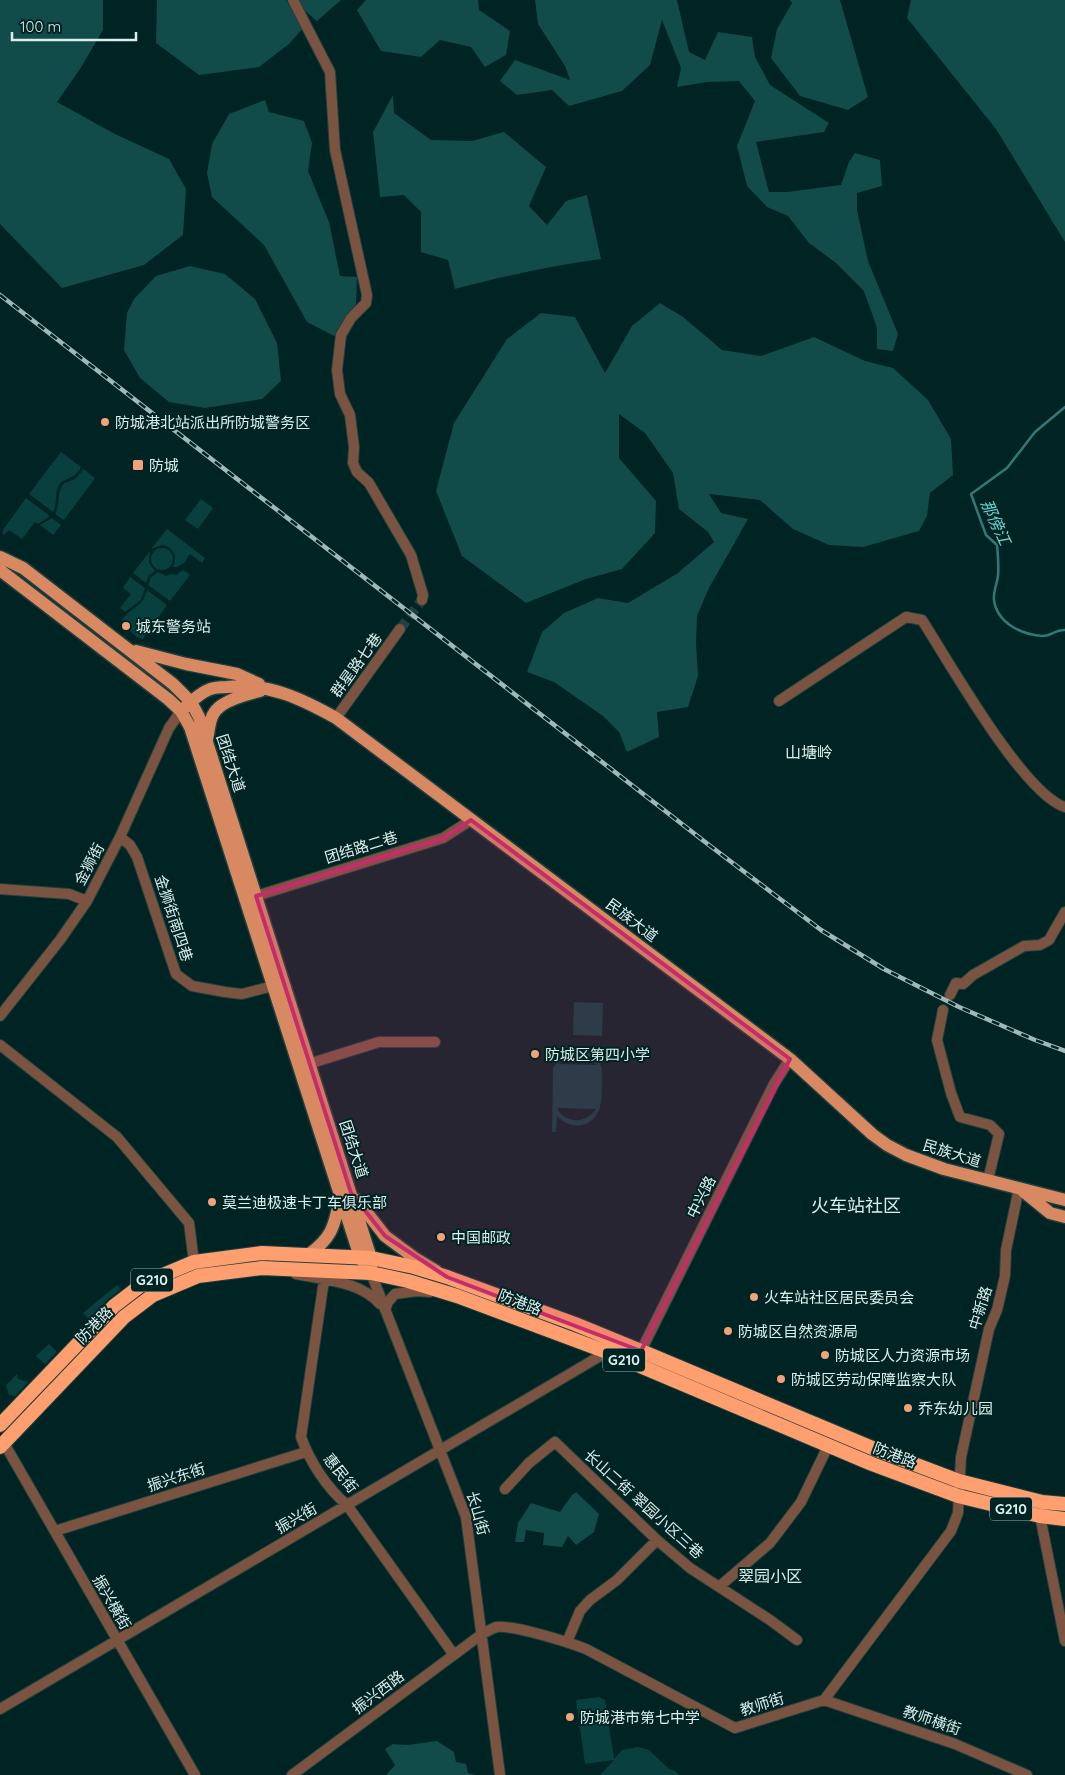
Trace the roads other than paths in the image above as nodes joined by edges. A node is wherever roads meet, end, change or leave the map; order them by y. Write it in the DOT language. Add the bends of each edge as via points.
graph roads {
  1 [pos="293,0"];
  2 [pos="0,557"];
  3 [pos="0,570"];
  4 [pos="422,600"];
  5 [pos="400,629"];
  6 [pos="127,648"];
  7 [pos="270,689"];
  8 [pos="779,701"];
  9 [pos="186,707"];
  10 [pos="336,718"];
  11 [pos="207,742"];
  12 [pos="1065,807"];
  13 [pos="471,820"];
  14 [pos="120,837"];
  15 [pos="0,889"];
  16 [pos="256,896"];
  17 [pos="87,901"];
  18 [pos="1065,912"];
  19 [pos="273,986"];
  20 [pos="950,995"];
  21 [pos="943,1010"];
  22 [pos="0,1016"];
  23 [pos="435,1042"];
  24 [pos="0,1046"];
  25 [pos="790,1059"];
  26 [pos="304,1066"];
  27 [pos="988,1180"];
  28 [pos="1019,1188"];
  29 [pos="346,1195"];
  30 [pos="1065,1200"];
  31 [pos="1065,1217"];
  32 [pos="308,1255"];
  33 [pos="365,1257"];
  34 [pos="194,1262"];
  35 [pos="262,1268"];
  36 [pos="371,1273"];
  37 [pos="447,1277"];
  38 [pos="324,1280"];
  39 [pos="457,1296"];
  40 [pos="386,1310"];
  41 [pos="641,1351"];
  42 [pos="606,1352"];
  43 [pos="0,1425"];
  44 [pos="2,1445"];
  45 [pos="828,1446"];
  46 [pos="440,1450"];
  47 [pos="306,1452"];
  48 [pos="959,1481"];
  49 [pos="505,1488"];
  50 [pos="958,1496"];
  51 [pos="1065,1504"];
  52 [pos="347,1505"];
  53 [pos="1040,1516"];
  54 [pos="1065,1519"];
  55 [pos="55,1532"];
  56 [pos="657,1540"];
  57 [pos="720,1586"];
  58 [pos="482,1634"];
  59 [pos="117,1640"];
  60 [pos="797,1640"];
  61 [pos="1065,1641"];
  62 [pos="567,1642"];
  63 [pos="454,1655"];
  64 [pos="824,1700"];
  65 [pos="0,1709"];
  66 [pos="195,1775"];
  67 [pos="292,1775"];
  68 [pos="500,1775"];
  69 [pos="1028,1775"];
  1 -- 4 [label="street" via="330,72 335,150 367,295 366,303 340,335 340,394 350,415 353,464 369,483 411,555"];
  2 -- 6 [label="main road, 团结大道" via="23,568"];
  3 -- 9 [label="main road, 团结大道" via="168,699"];
  5 -- 10 [label="street, 群星路七巷"];
  6 -- 7 [label="main road" via="237,674"];
  6 -- 9 [label="main road, 团结大道" via="173,684"];
  7 -- 9 [label="main road, 民族大道" via="238,686 210,689"];
  7 -- 10 [label="main road, 民族大道" via="288,694"];
  7 -- 11 [label="main road" via="236,697 214,712"];
  8 -- 12 [label="street" via="906,617 922,620 1026,776 1048,797"];
  9 -- 11 [label="main road, 团结大道" via="199,717"];
  9 -- 14 [label="street, 金狮街" via="169,728"];
  9 -- 19 [label="main road, 团结大道"];
  10 -- 13 [label="main road, 民族大道"];
  11 -- 16 [label="main road, 团结大道"];
  13 -- 16 [label="street, 团结路二巷" via="443,838"];
  13 -- 25 [label="main road, 民族大道"];
  14 -- 17 [label="street, 金狮街"];
  14 -- 19 [label="street, 金狮街南四巷" via="137,857 176,974 192,986 225,992 242,994"];
  15 -- 17 [label="street" via="69,894"];
  16 -- 26 [label="main road, 团结大道"];
  17 -- 22 [label="street, 金狮街"];
  18 -- 20 [label="street" via="1049,940 1040,945 1024,946 963,984 956,983"];
  19 -- 26 [label="main road, 团结大道"];
  21 -- 27 [label="street" via="937,1040 960,1117 990,1125 999,1134"];
  23 -- 26 [label="street" via="379,1042"];
  24 -- 34 [label="street" via="117,1136 189,1223"];
  25 -- 27 [label="main road, 民族大道" via="887,1145 923,1162"];
  25 -- 41 [label="street, 中兴路" via="774,1084"];
  26 -- 29 [label="main road, 团结大道"];
  27 -- 28 [label="main road, 民族大道"];
  28 -- 30 [label="main road, 民族大道"];
  28 -- 31 [label="main road" via="1050,1213"];
  28 -- 48 [label="street, 中新路" via="1006,1250 1005,1276 989,1329 961,1457"];
  29 -- 32 [label="main road" via="330,1234"];
  29 -- 33 [label="main road, 团结大道"];
  29 -- 37 [label="main road" via="385,1236"];
  32 -- 33 [label="highway, 防港路 / G210"];
  32 -- 34 [label="highway, 防港路 / G210" via="262,1253"];
  33 -- 36 [label="main road, 团结大道"];
  33 -- 37 [label="highway, 防港路 / G210"];
  34 -- 43 [label="highway, 防港路 / G210" via="144,1283 114,1306"];
  35 -- 36 [label="highway, 防港路 / G210"];
  35 -- 38 [label="street"];
  35 -- 44 [label="highway, 防港路 / G210" via="198,1276 153,1295 124,1317"];
  36 -- 39 [label="highway, 防港路 / G210"];
  36 -- 40 [label="street, 长山街"];
  37 -- 41 [label="highway, 防港路 / G210"];
  38 -- 40 [label="street" via="349,1285 372,1295"];
  38 -- 47 [label="street, 惠民街" via="302,1437"];
  39 -- 40 [label="street" via="417,1291 395,1294"];
  39 -- 42 [label="highway, 防港路 / G210"];
  40 -- 46 [label="street, 长山街"];
  41 -- 48 [label="highway, 防港路 / G210"];
  42 -- 45 [label="highway, 防港路 / G210"];
  42 -- 46 [label="street, 振兴街"];
  44 -- 55 [label="street, 振兴横街"];
  45 -- 50 [label="highway, 防港路 / G210"];
  45 -- 57 [label="street" via="801,1502 770,1543"];
  46 -- 52 [label="street, 振兴街"];
  46 -- 58 [label="street, 长山街" via="469,1528"];
  47 -- 52 [label="street, 惠民街" via="335,1494"];
  47 -- 55 [label="street, 振兴东街"];
  48 -- 50 [label="street, 中新路"];
  48 -- 51 [label="highway, 防港路 / G210" via="1042,1502"];
  49 -- 56 [label="street, 长山二街 翠园小区三巷" via="555,1442"];
  50 -- 53 [label="highway, 防港路 / G210"];
  50 -- 64 [label="street" via="958,1513 951,1531"];
  52 -- 59 [label="street, 振兴街"];
  52 -- 63 [label="street, 惠民街"];
  53 -- 54 [label="highway, 防港路 / G210"];
  53 -- 61 [label="street"];
  55 -- 59 [label="street, 振兴横街"];
  56 -- 57 [label="street, 长山二街 翠园小区三巷" via="690,1568"];
  56 -- 62 [label="street" via="580,1611"];
  57 -- 60 [label="street, 长山二街 翠园小区三巷"];
  58 -- 62 [label="street, 教师街" via="496,1627 511,1628"];
  58 -- 63 [label="street, 振兴西路"];
  58 -- 68 [label="street, 长山街"];
  59 -- 65 [label="street, 振兴街"];
  59 -- 66 [label="street, 振兴横街"];
  62 -- 64 [label="street, 教师街" via="736,1728"];
  63 -- 67 [label="street, 振兴西路"];
  64 -- 69 [label="street, 教师横街" via="955,1744"];
}
